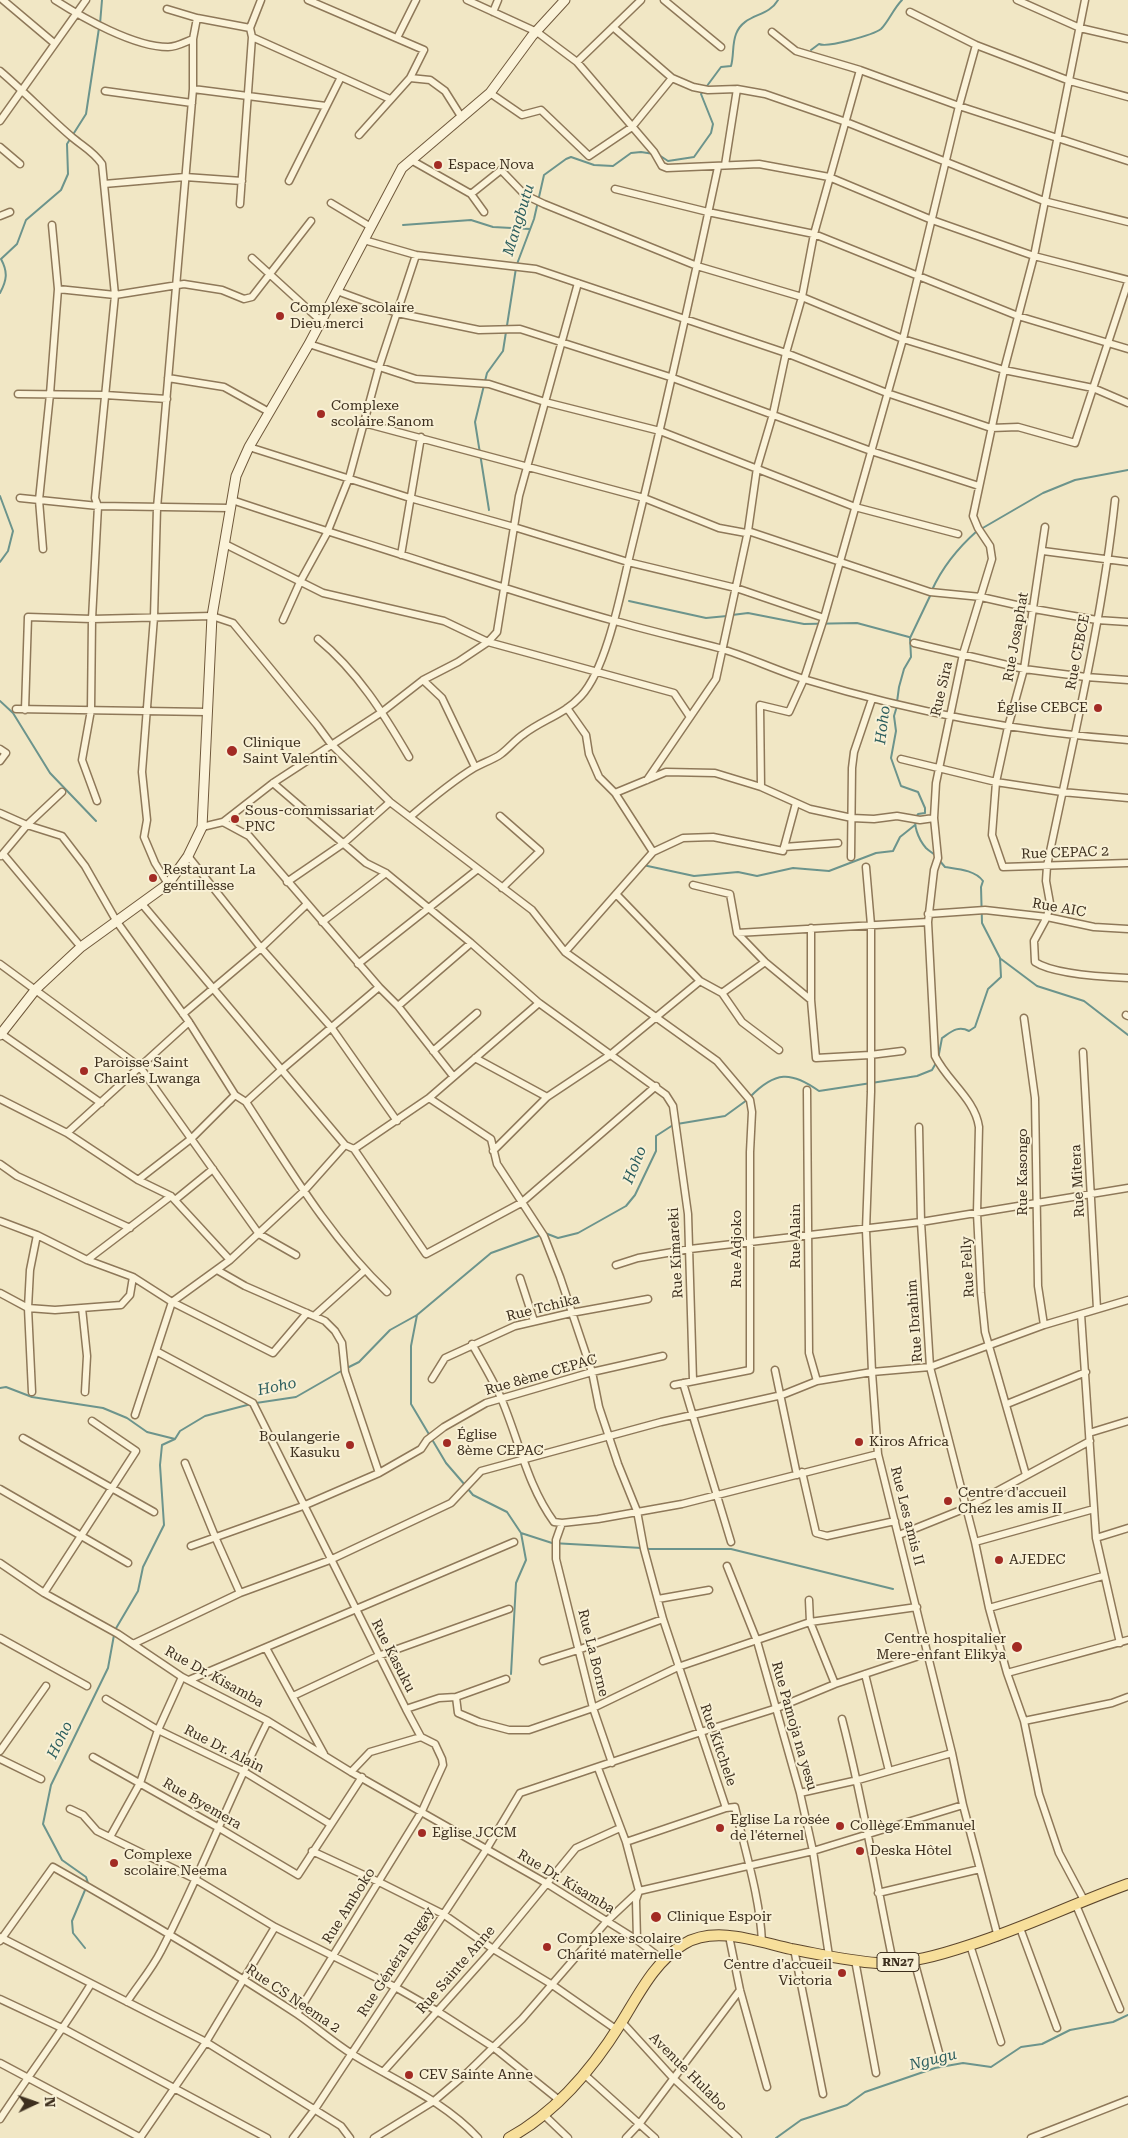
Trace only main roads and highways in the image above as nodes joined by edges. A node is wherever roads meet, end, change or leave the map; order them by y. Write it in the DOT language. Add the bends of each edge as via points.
graph roads {
  1 [pos="1128,1884"];
  2 [pos="509,2138"];
  1 -- 2 [label="main road, RN27" via="998,1937 914,1960 855,1960 729,1936 703,1936 685,1943 663,1960 585,2075 543,2114"];
}
